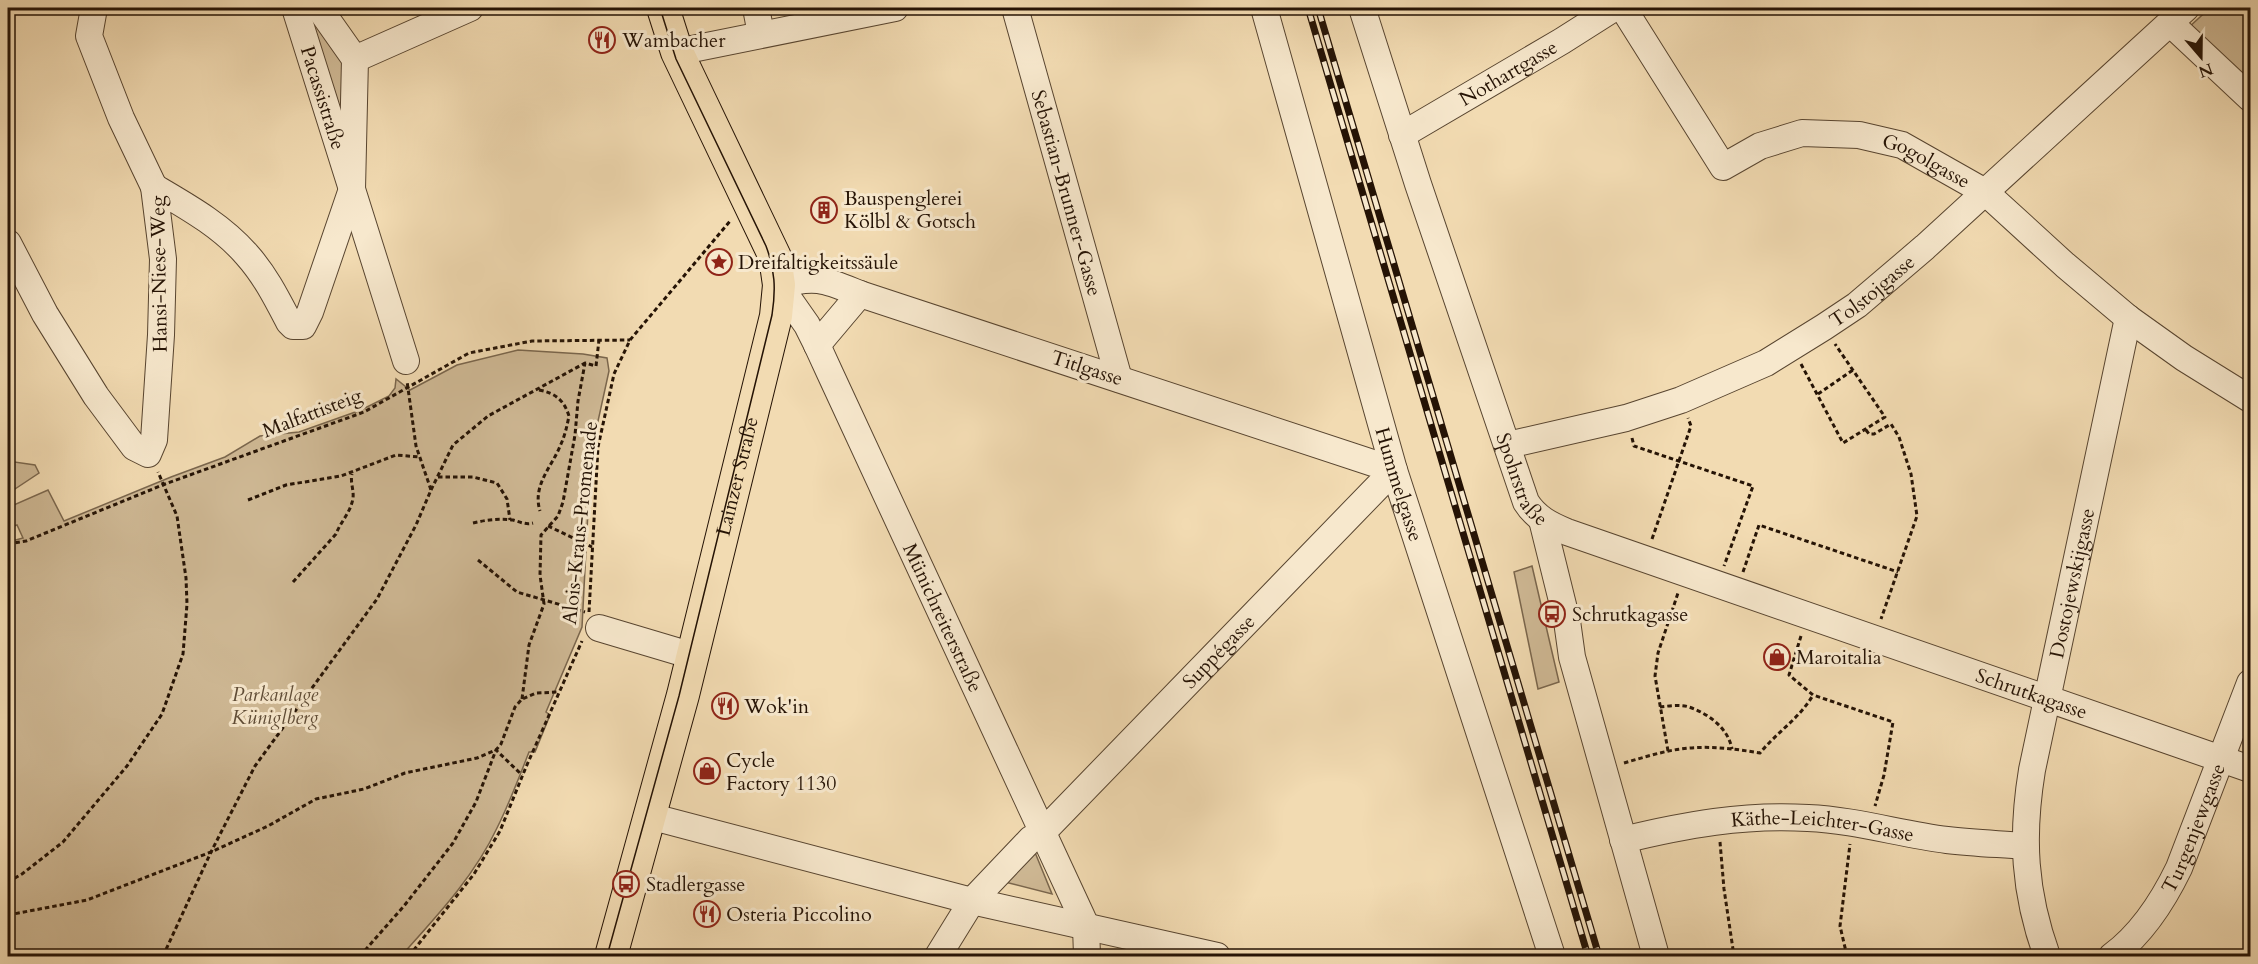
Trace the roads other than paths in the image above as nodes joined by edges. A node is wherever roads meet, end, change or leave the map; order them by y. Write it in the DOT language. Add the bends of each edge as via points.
graph roads {
  1 [pos="94,8"];
  2 [pos="295,8"];
  3 [pos="319,8"];
  4 [pos="470,8"];
  5 [pos="663,8"];
  6 [pos="756,8"];
  7 [pos="895,8"];
  8 [pos="1015,8"];
  9 [pos="1264,8"];
  10 [pos="1362,8"];
  11 [pos="1614,8"];
  12 [pos="1623,8"];
  13 [pos="2174,14"];
  14 [pos="761,34"];
  15 [pos="677,52"];
  16 [pos="355,59"];
  17 [pos="2250,98"];
  18 [pos="1402,135"];
  19 [pos="154,188"];
  20 [pos="352,189"];
  21 [pos="1984,192"];
  22 [pos="8,243"];
  23 [pos="779,285"];
  24 [pos="860,294"];
  25 [pos="2128,318"];
  26 [pos="817,345"];
  27 [pos="406,361"];
  28 [pos="1119,379"];
  29 [pos="2250,399"];
  30 [pos="1508,445"];
  31 [pos="1394,470"];
  32 [pos="1542,520"];
  33 [pos="590,625"];
  34 [pos="693,656"];
  35 [pos="2250,683"];
  36 [pos="2048,699"];
  37 [pos="2222,758"];
  38 [pos="2250,769"];
  39 [pos="648,816"];
  40 [pos="1043,832"];
  41 [pos="1623,840"];
  42 [pos="2024,846"];
  43 [pos="972,901"];
  44 [pos="1086,926"];
  45 [pos="611,957"];
  46 [pos="938,957"];
  47 [pos="1087,957"];
  48 [pos="1217,957"];
  49 [pos="1552,957"];
  50 [pos="1656,957"];
  51 [pos="2047,957"];
  52 [pos="2112,957"];
  1 -- 19 [label="street" via="89,36"];
  2 -- 20 [label="street, Pacassistraße"];
  3 -- 16 [label="street, Pacassistraße"];
  4 -- 16 [label="street"];
  5 -- 15 [label="main road, Lainzer Straße"];
  6 -- 14 [label="street"];
  7 -- 14 [label="street"];
  8 -- 28 [label="street, Sebastian-Brunner-Gasse"];
  9 -- 31 [label="street, Hummelgasse"];
  10 -- 18 [label="street, Spohrstraße"];
  11 -- 18 [label="street, Nothartgasse"];
  12 -- 21 [label="street, Gogolgasse" via="1723,167 1760,146 1802,133 1859,135 1902,145"];
  13 -- 17 [label="street"];
  13 -- 21 [label="street, Tolstojgasse"];
  14 -- 15 [label="street"];
  15 -- 23 [label="main road, Lainzer Straße" via="775,257"];
  16 -- 20 [label="street, Pacassistraße"];
  18 -- 30 [label="street, Spohrstraße"];
  19 -- 20 [label="street, Hansi-Niese-Weg" via="228,235 248,256 289,322 298,328 310,312"];
  19 -- 22 [label="street, Hansi-Niese-Weg" via="163,270 154,440 148,454 134,447 96,396 45,314"];
  20 -- 27 [label="street, Pacassistraße"];
  21 -- 25 [label="street, Gogolgasse"];
  21 -- 30 [label="street, Tolstojgasse" via="1857,305 1766,363 1681,400 1626,418"];
  23 -- 24 [label="street, Titlgasse" via="805,278 826,280"];
  23 -- 26 [label="street, Münichreiterstraße"];
  23 -- 34 [label="main road, Lainzer Straße" via="776,316"];
  24 -- 26 [label="street"];
  24 -- 28 [label="street, Titlgasse"];
  25 -- 29 [label="street, Gogolgasse"];
  25 -- 36 [label="street, Dostojewskijgasse"];
  26 -- 40 [label="street, Münichreiterstraße"];
  28 -- 31 [label="street, Titlgasse"];
  30 -- 32 [label="street, Spohrstraße" via="1526,502"];
  31 -- 40 [label="street, Suppégasse"];
  31 -- 49 [label="street, Hummelgasse"];
  32 -- 36 [label="street, Schrutkagasse" via="1684,574"];
  32 -- 41 [label="street, Spohrstraße" via="1572,657"];
  33 -- 34 [label="street"];
  34 -- 39 [label="main road, Lainzer Straße"];
  35 -- 37 [label="street, Turgenjewgasse"];
  36 -- 37 [label="street, Schrutkagasse"];
  36 -- 42 [label="street, Dostojewskijgasse" via="2032,770"];
  37 -- 38 [label="street, Schrutkagasse"];
  37 -- 52 [label="street, Turgenjewgasse" via="2168,891 2139,930"];
  39 -- 43 [label="street"];
  39 -- 45 [label="main road, Lainzer Straße"];
  40 -- 43 [label="street, Suppégasse" via="1031,839"];
  40 -- 44 [label="street, Münichreiterstraße"];
  41 -- 42 [label="street, Käthe-Leichter-Gasse" via="1678,827 1766,817 1862,824 1946,839"];
  41 -- 50 [label="street, Spohrstraße"];
  42 -- 51 [label="street, Dostojewskijgasse" via="2030,898"];
  43 -- 44 [label="street"];
  43 -- 46 [label="street, Suppégasse"];
  44 -- 47 [label="street, Münichreiterstraße"];
  44 -- 48 [label="street"];
}
